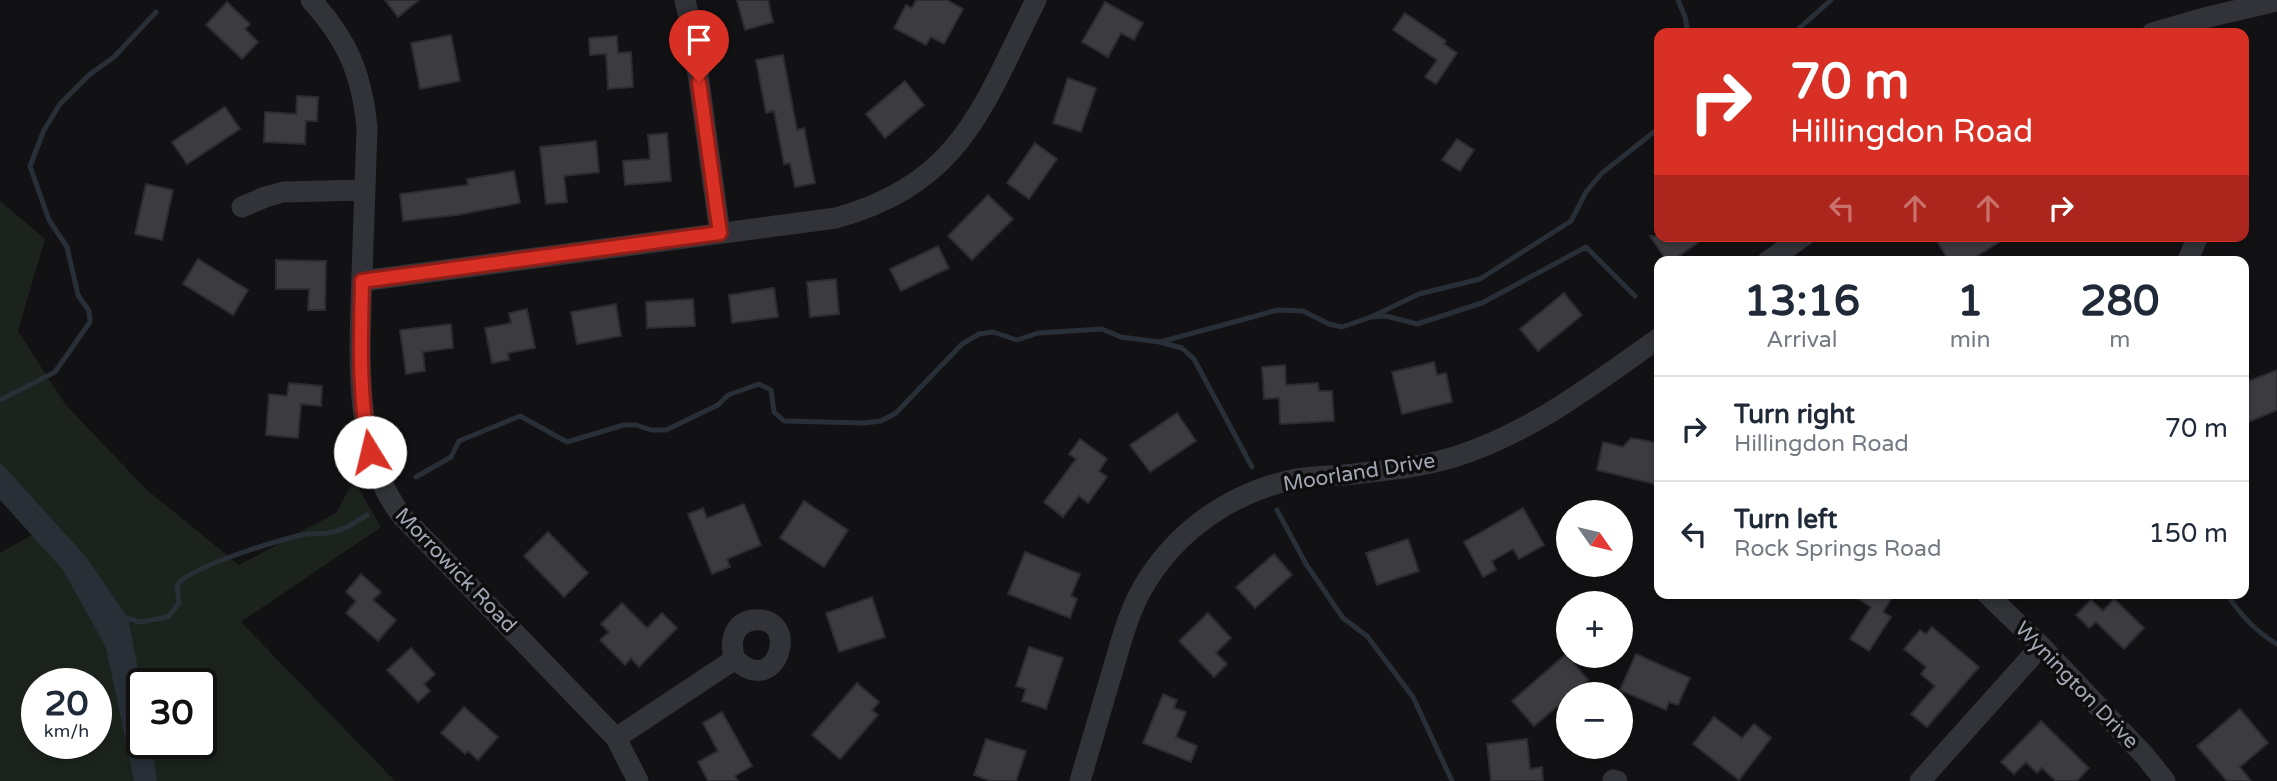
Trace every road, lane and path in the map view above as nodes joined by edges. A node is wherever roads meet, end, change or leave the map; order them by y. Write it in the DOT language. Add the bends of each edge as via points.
graph roads {
  1 [pos="311,0"];
  2 [pos="685,0"];
  3 [pos="1036,0"];
  4 [pos="2277,1"];
  5 [pos="2206,26"];
  6 [pos="365,190"];
  7 [pos="242,207"];
  8 [pos="720,233"];
  9 [pos="1795,242"];
  10 [pos="1775,256"];
  11 [pos="362,281"];
  12 [pos="1654,342"];
  13 [pos="1992,599"];
  14 [pos="2041,646"];
  15 [pos="736,659"];
  16 [pos="616,738"];
  17 [pos="638,781"];
  18 [pos="1080,781"];
  19 [pos="1920,781"];
  20 [pos="2165,781"];
  1 -- 6 [label="street, Morrowick Road" via="341,39 361,87 367,128"];
  2 -- 8 [label="street"];
  3 -- 8 [label="street" via="977,117 951,153 917,183 868,209 836,218"];
  4 -- 5 [label="street"];
  6 -- 7 [label="street" via="283,192"];
  6 -- 11 [label="street, Morrowick Road"];
  8 -- 11 [label="street"];
  9 -- 10 [label="street"];
  11 -- 16 [label="street, Morrowick Road" via="365,417 370,452 383,487 402,516"];
  12 -- 18 [label="street, Moorland Drive" via="1564,405 1488,445 1425,464 1298,479 1265,488 1214,512 1189,531 1158,564 1128,619"];
  13 -- 14 [label="street, Wynington Drive"];
  14 -- 19 [label="street"];
  14 -- 20 [label="street, Wynington Drive"];
  15 -- 16 [label="street"];
  16 -- 17 [label="street, Morrowick Road"];
}
